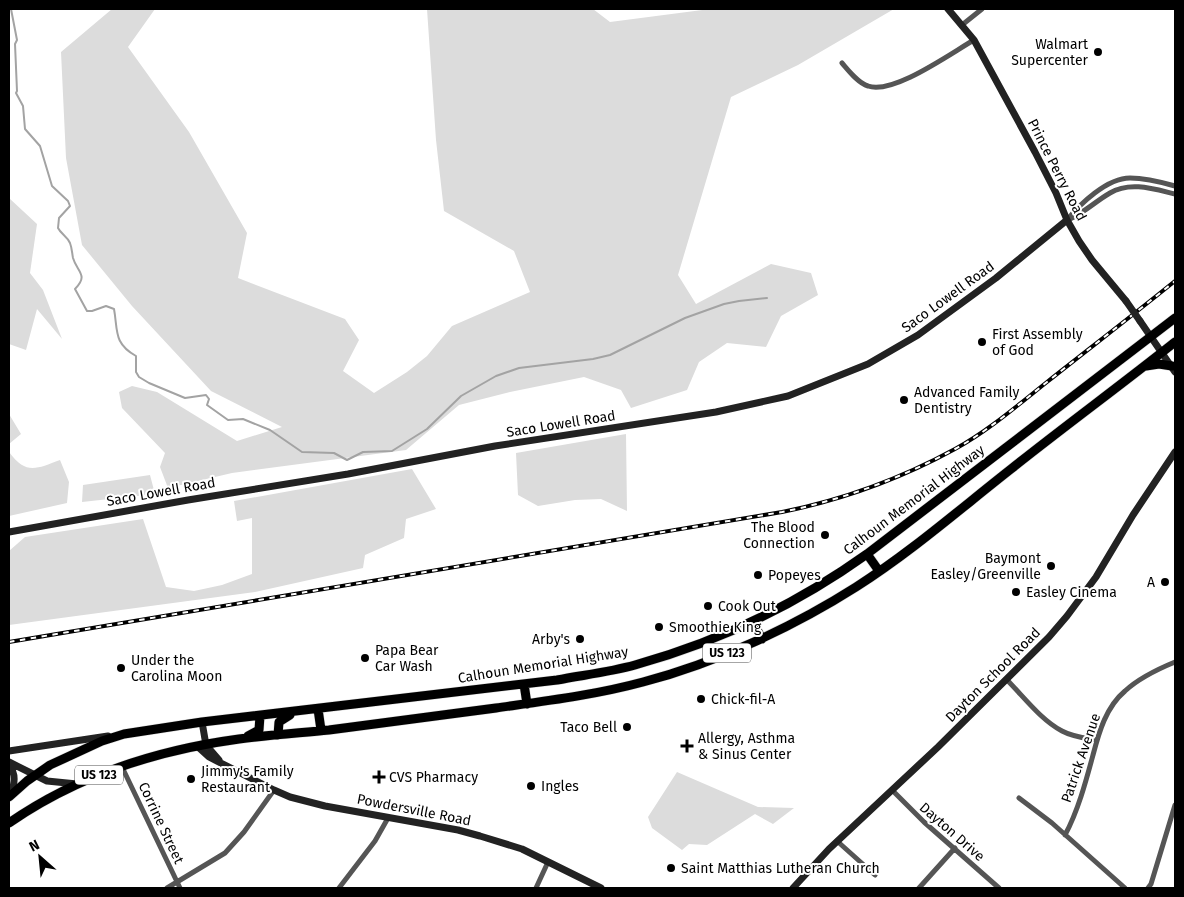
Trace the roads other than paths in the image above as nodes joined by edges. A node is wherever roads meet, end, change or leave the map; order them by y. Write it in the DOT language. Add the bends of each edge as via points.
graph roads {
  1 [pos="948,9"];
  2 [pos="982,9"];
  3 [pos="962,25"];
  4 [pos="974,40"];
  5 [pos="842,63"];
  6 [pos="1175,186"];
  7 [pos="1175,194"];
  8 [pos="1068,220"];
  9 [pos="1175,318"];
  10 [pos="1152,336"];
  11 [pos="1175,342"];
  12 [pos="1162,352"];
  13 [pos="1144,367"];
  14 [pos="1174,369"];
  15 [pos="1175,452"];
  16 [pos="9,532"];
  17 [pos="867,554"];
  18 [pos="879,571"];
  19 [pos="753,622"];
  20 [pos="762,638"];
  21 [pos="1175,662"];
  22 [pos="1007,680"];
  23 [pos="524,684"];
  24 [pos="527,704"];
  25 [pos="318,709"];
  26 [pos="300,711"];
  27 [pos="260,716"];
  28 [pos="202,722"];
  29 [pos="322,730"];
  30 [pos="124,734"];
  31 [pos="278,735"];
  32 [pos="244,739"];
  33 [pos="1096,740"];
  34 [pos="202,746"];
  35 [pos="9,751"];
  36 [pos="9,764"];
  37 [pos="122,766"];
  38 [pos="36,775"];
  39 [pos="78,784"];
  40 [pos="274,790"];
  41 [pos="892,790"];
  42 [pos="10,796"];
  43 [pos="1019,798"];
  44 [pos="1175,805"];
  45 [pos="388,818"];
  46 [pos="9,823"];
  47 [pos="1065,835"];
  48 [pos="837,841"];
  49 [pos="954,848"];
  50 [pos="548,862"];
  51 [pos="875,875"];
  52 [pos="178,885"];
  53 [pos="167,888"];
  54 [pos="339,888"];
  55 [pos="536,888"];
  56 [pos="601,888"];
  57 [pos="793,888"];
  58 [pos="919,888"];
  59 [pos="1000,888"];
  60 [pos="1125,888"];
  61 [pos="1148,888"];
  1 -- 3 [label="street, Prince Perry Road"];
  2 -- 3 [label="street"];
  3 -- 4 [label="street, Prince Perry Road"];
  4 -- 5 [label="street" via="891,86 868,86"];
  4 -- 8 [label="street, Prince Perry Road"];
  6 -- 8 [label="street" via="1130,178 1117,180 1079,205"];
  7 -- 8 [label="street" via="1143,187 1124,188 1110,193"];
  8 -- 10 [label="street, Prince Perry Road, bridge" via="1092,260"];
  8 -- 16 [label="street, Saco Lowell Road" via="980,291 918,335 868,364 788,396 716,412 495,446"];
  9 -- 10 [label="highway, Calhoun Memorial Highway / US 123"];
  10 -- 12 [label="street, Prince Perry Road"];
  10 -- 17 [label="highway, Calhoun Memorial Highway / US 123"];
  11 -- 12 [label="highway, US 123"];
  12 -- 13 [label="highway, US 123"];
  12 -- 14 [label="street, Prince Perry Road"];
  13 -- 14 [label="highway" via="1159,364"];
  13 -- 18 [label="highway, US 123"];
  15 -- 22 [label="street, Dayton School Road" via="1081,598 1050,637"];
  17 -- 18 [label="highway"];
  17 -- 19 [label="highway, Calhoun Memorial Highway / US 123" via="840,574"];
  18 -- 20 [label="highway, US 123"];
  19 -- 20 [label="highway"];
  19 -- 23 [label="highway, Calhoun Memorial Highway / US 123" via="678,652 635,665"];
  20 -- 24 [label="highway, US 123" via="697,665 644,682"];
  21 -- 33 [label="street, Patrick Avenue" via="1136,682 1124,692 1105,718"];
  22 -- 33 [label="street" via="1041,715 1061,730"];
  22 -- 41 [label="street, Dayton School Road"];
  23 -- 24 [label="highway"];
  23 -- 25 [label="highway, Calhoun Memorial Highway / US 123"];
  24 -- 29 [label="highway, US 123"];
  25 -- 26 [label="highway, Calhoun Memorial Highway / US 123"];
  25 -- 29 [label="highway"];
  26 -- 27 [label="highway, Calhoun Memorial Highway / US 123"];
  26 -- 31 [label="highway" via="279,722"];
  27 -- 28 [label="highway, Calhoun Memorial Highway / US 123"];
  27 -- 32 [label="highway" via="260,730"];
  28 -- 30 [label="highway, Calhoun Memorial Highway / US 123"];
  28 -- 34 [label="street"];
  29 -- 31 [label="highway, US 123"];
  30 -- 35 [label="street"];
  30 -- 38 [label="highway, Calhoun Memorial Highway / US 123" via="83,748"];
  31 -- 32 [label="highway, US 123"];
  32 -- 34 [label="highway, US 123"];
  33 -- 47 [label="street, Patrick Avenue"];
  34 -- 37 [label="highway, US 123"];
  34 -- 40 [label="street, Powdersville Road" via="210,757"];
  36 -- 38 [label="street"];
  36 -- 42 [label="street" via="15,781"];
  37 -- 39 [label="highway, US 123"];
  37 -- 52 [label="street, Corrine Street"];
  38 -- 39 [label="street" via="53,782"];
  38 -- 42 [label="highway, Calhoun Memorial Highway / US 123"];
  39 -- 46 [label="highway, US 123"];
  40 -- 45 [label="street, Powdersville Road" via="325,806"];
  40 -- 52 [label="street" via="225,853"];
  41 -- 48 [label="street, Dayton School Road"];
  41 -- 49 [label="street, Dayton Drive"];
  43 -- 47 [label="street"];
  44 -- 61 [label="street"];
  45 -- 50 [label="street, Powdersville Road" via="480,836 522,849"];
  45 -- 54 [label="street" via="375,841"];
  47 -- 60 [label="street"];
  48 -- 51 [label="street"];
  48 -- 57 [label="street, Dayton School Road"];
  49 -- 58 [label="street"];
  49 -- 59 [label="street, Dayton Drive"];
  50 -- 55 [label="street"];
  50 -- 56 [label="street, Powdersville Road"];
  52 -- 53 [label="street"];
}
